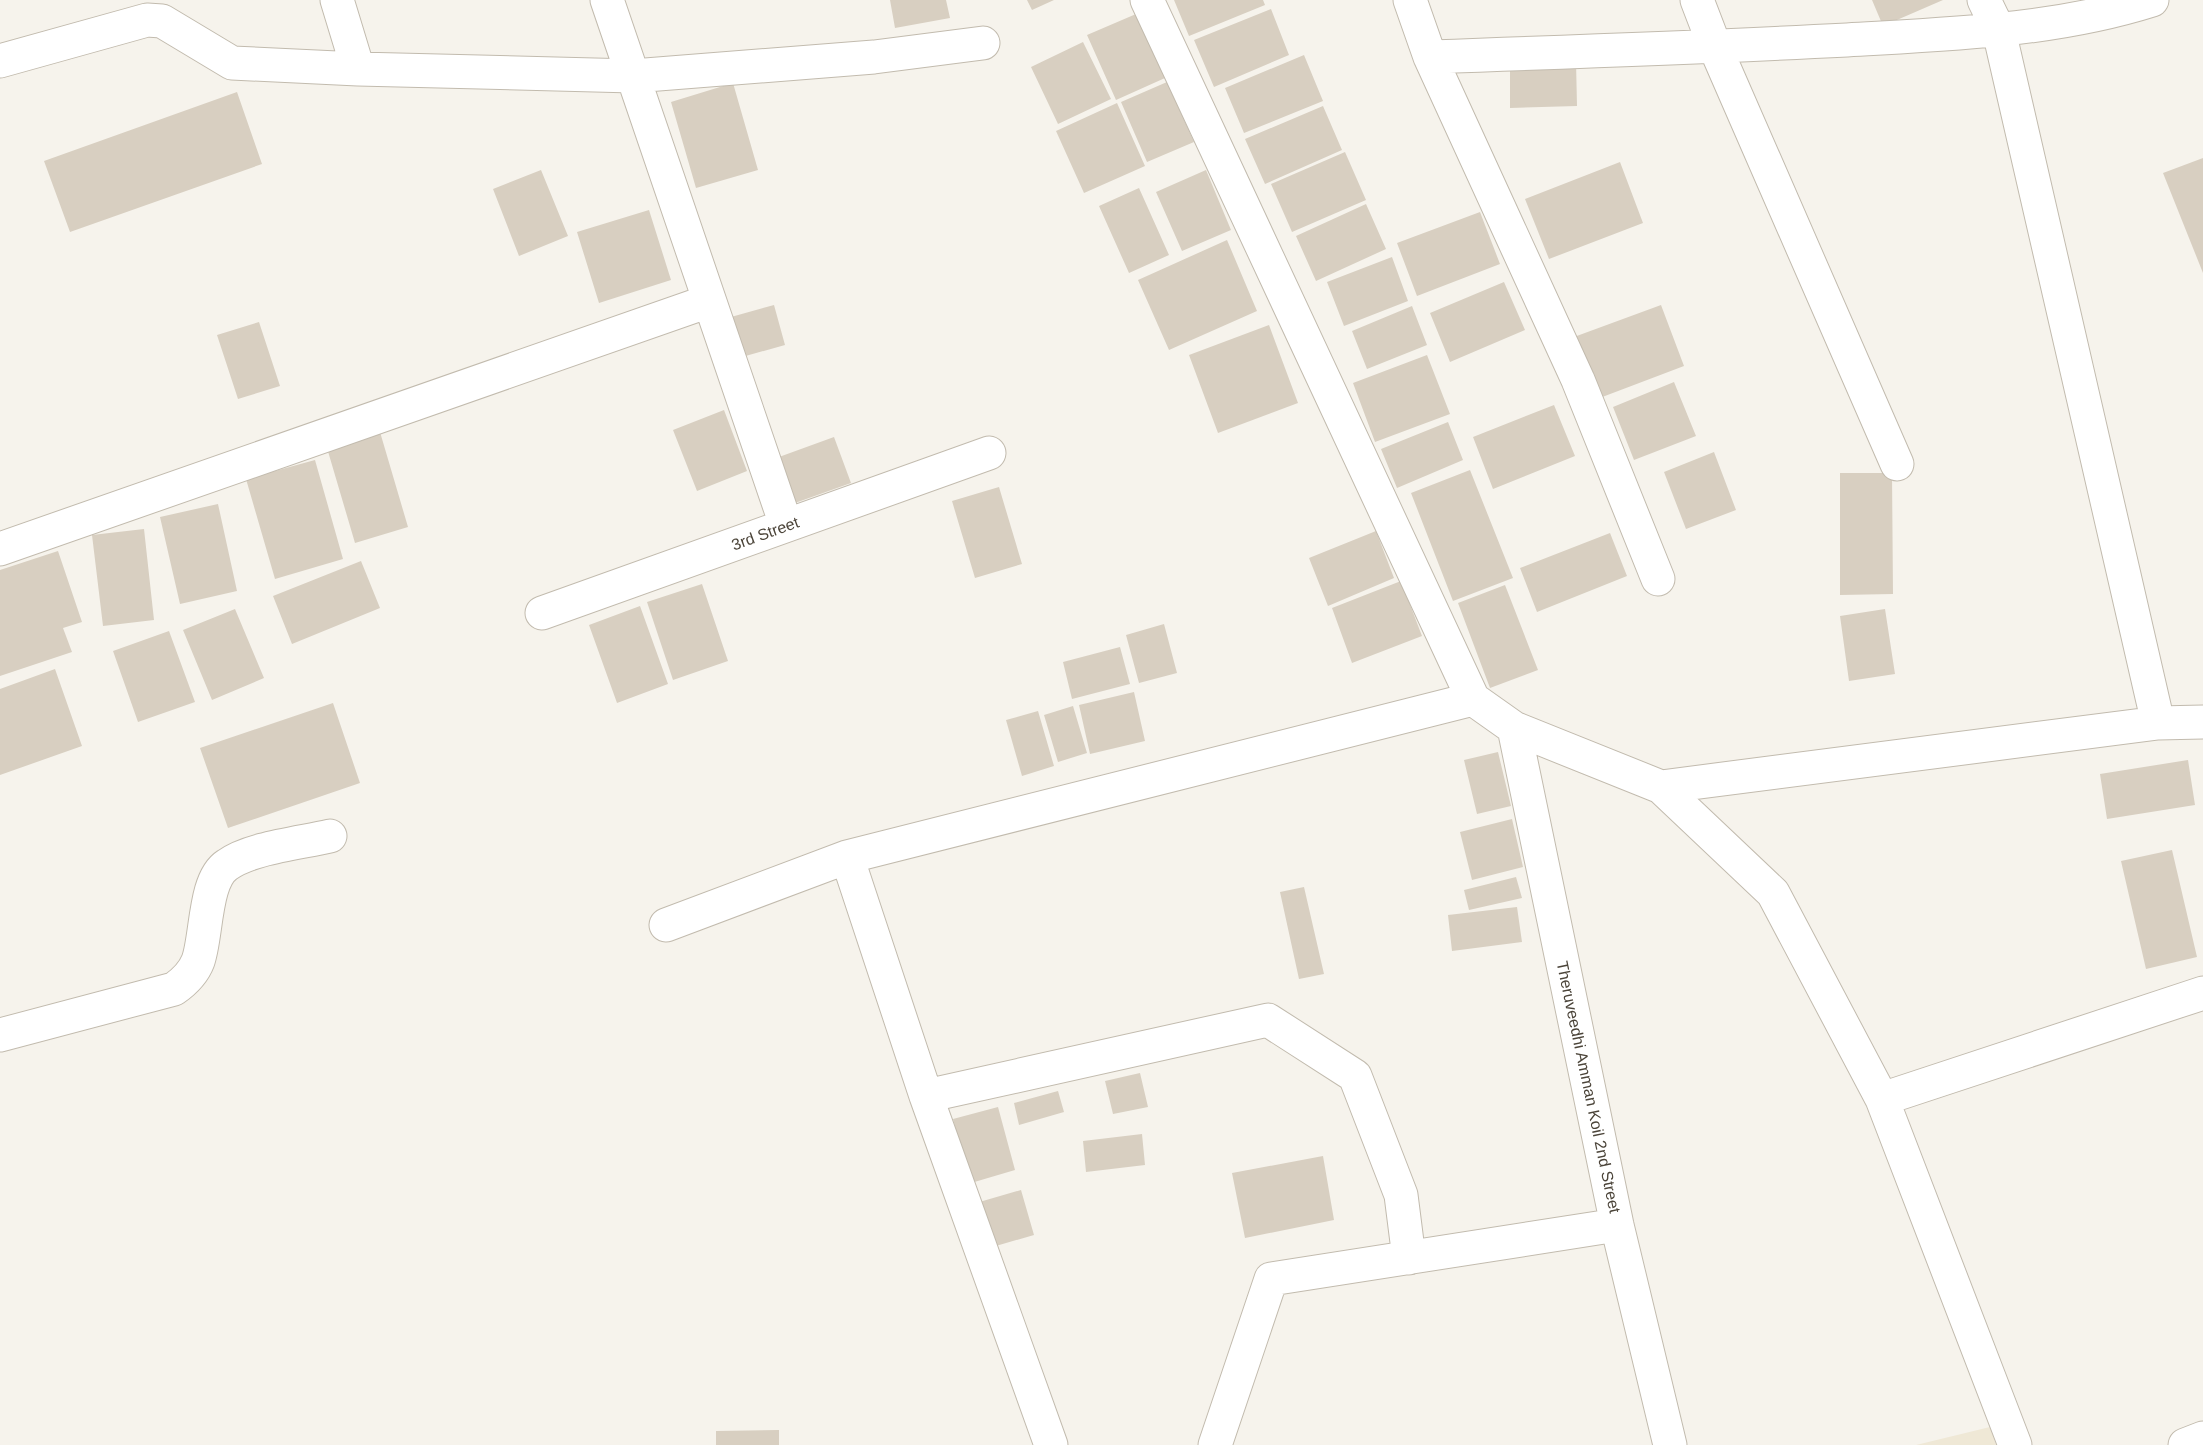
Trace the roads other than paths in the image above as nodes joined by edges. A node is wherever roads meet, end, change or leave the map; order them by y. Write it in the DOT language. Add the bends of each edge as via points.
graph roads {
  1 [pos="337,0"];
  2 [pos="607,0"];
  3 [pos="1147,0"];
  4 [pos="1410,0"];
  5 [pos="1697,0"];
  6 [pos="1984,0"];
  7 [pos="2152,0"];
  8 [pos="1999,31"];
  9 [pos="983,44"];
  10 [pos="1715,47"];
  11 [pos="1430,57"];
  12 [pos="0,61"];
  13 [pos="358,69"];
  14 [pos="633,76"];
  15 [pos="709,301"];
  16 [pos="988,453"];
  17 [pos="1897,465"];
  18 [pos="786,525"];
  19 [pos="0,549"];
  20 [pos="1658,579"];
  21 [pos="542,614"];
  22 [pos="1473,699"];
  23 [pos="2203,722"];
  24 [pos="2158,723"];
  25 [pos="1514,728"];
  26 [pos="1661,787"];
  27 [pos="330,836"];
  28 [pos="847,857"];
  29 [pos="666,925"];
  30 [pos="2203,993"];
  31 [pos="0,1035"];
  32 [pos="926,1096"];
  33 [pos="1882,1100"];
  34 [pos="1617,1225"];
  35 [pos="1409,1258"];
  36 [pos="2203,1438"];
  37 [pos="1051,1445"];
  38 [pos="1215,1445"];
  39 [pos="1670,1445"];
  40 [pos="2015,1445"];
  41 [pos="2185,1445"];
  1 -- 13 [label="street"];
  2 -- 14 [label="street"];
  3 -- 22 [label="street"];
  4 -- 11 [label="street"];
  5 -- 10 [label="street"];
  6 -- 8 [label="street"];
  7 -- 8 [label="street" via="2121,10"];
  8 -- 10 [label="street"];
  8 -- 24 [label="street"];
  9 -- 14 [label="street" via="874,57"];
  10 -- 11 [label="street"];
  10 -- 17 [label="street"];
  11 -- 20 [label="street" via="1578,380"];
  12 -- 13 [label="street" via="147,20 162,21 232,63"];
  13 -- 14 [label="street"];
  14 -- 15 [label="street"];
  15 -- 18 [label="street"];
  15 -- 19 [label="street"];
  16 -- 18 [label="street, 3rd Street"];
  18 -- 21 [label="street, 3rd Street"];
  22 -- 25 [label="street"];
  22 -- 28 [label="street"];
  23 -- 24 [label="street"];
  24 -- 26 [label="street"];
  25 -- 26 [label="street"];
  25 -- 34 [label="street, Theruveedhi Amman Koil 2nd Street"];
  26 -- 33 [label="street" via="1773,893"];
  27 -- 31 [label="street" via="241,856 224,866 214,884 198,961 187,979 174,989"];
  28 -- 29 [label="street"];
  28 -- 32 [label="street"];
  30 -- 33 [label="street"];
  32 -- 35 [label="street" via="1268,1020 1355,1076 1401,1195"];
  32 -- 37 [label="street"];
  33 -- 40 [label="street"];
  34 -- 35 [label="street"];
  34 -- 39 [label="street, Theruveedhi Amman Koil 2nd Street"];
  35 -- 38 [label="street" via="1271,1279"];
  36 -- 41 [label="street"];
}
